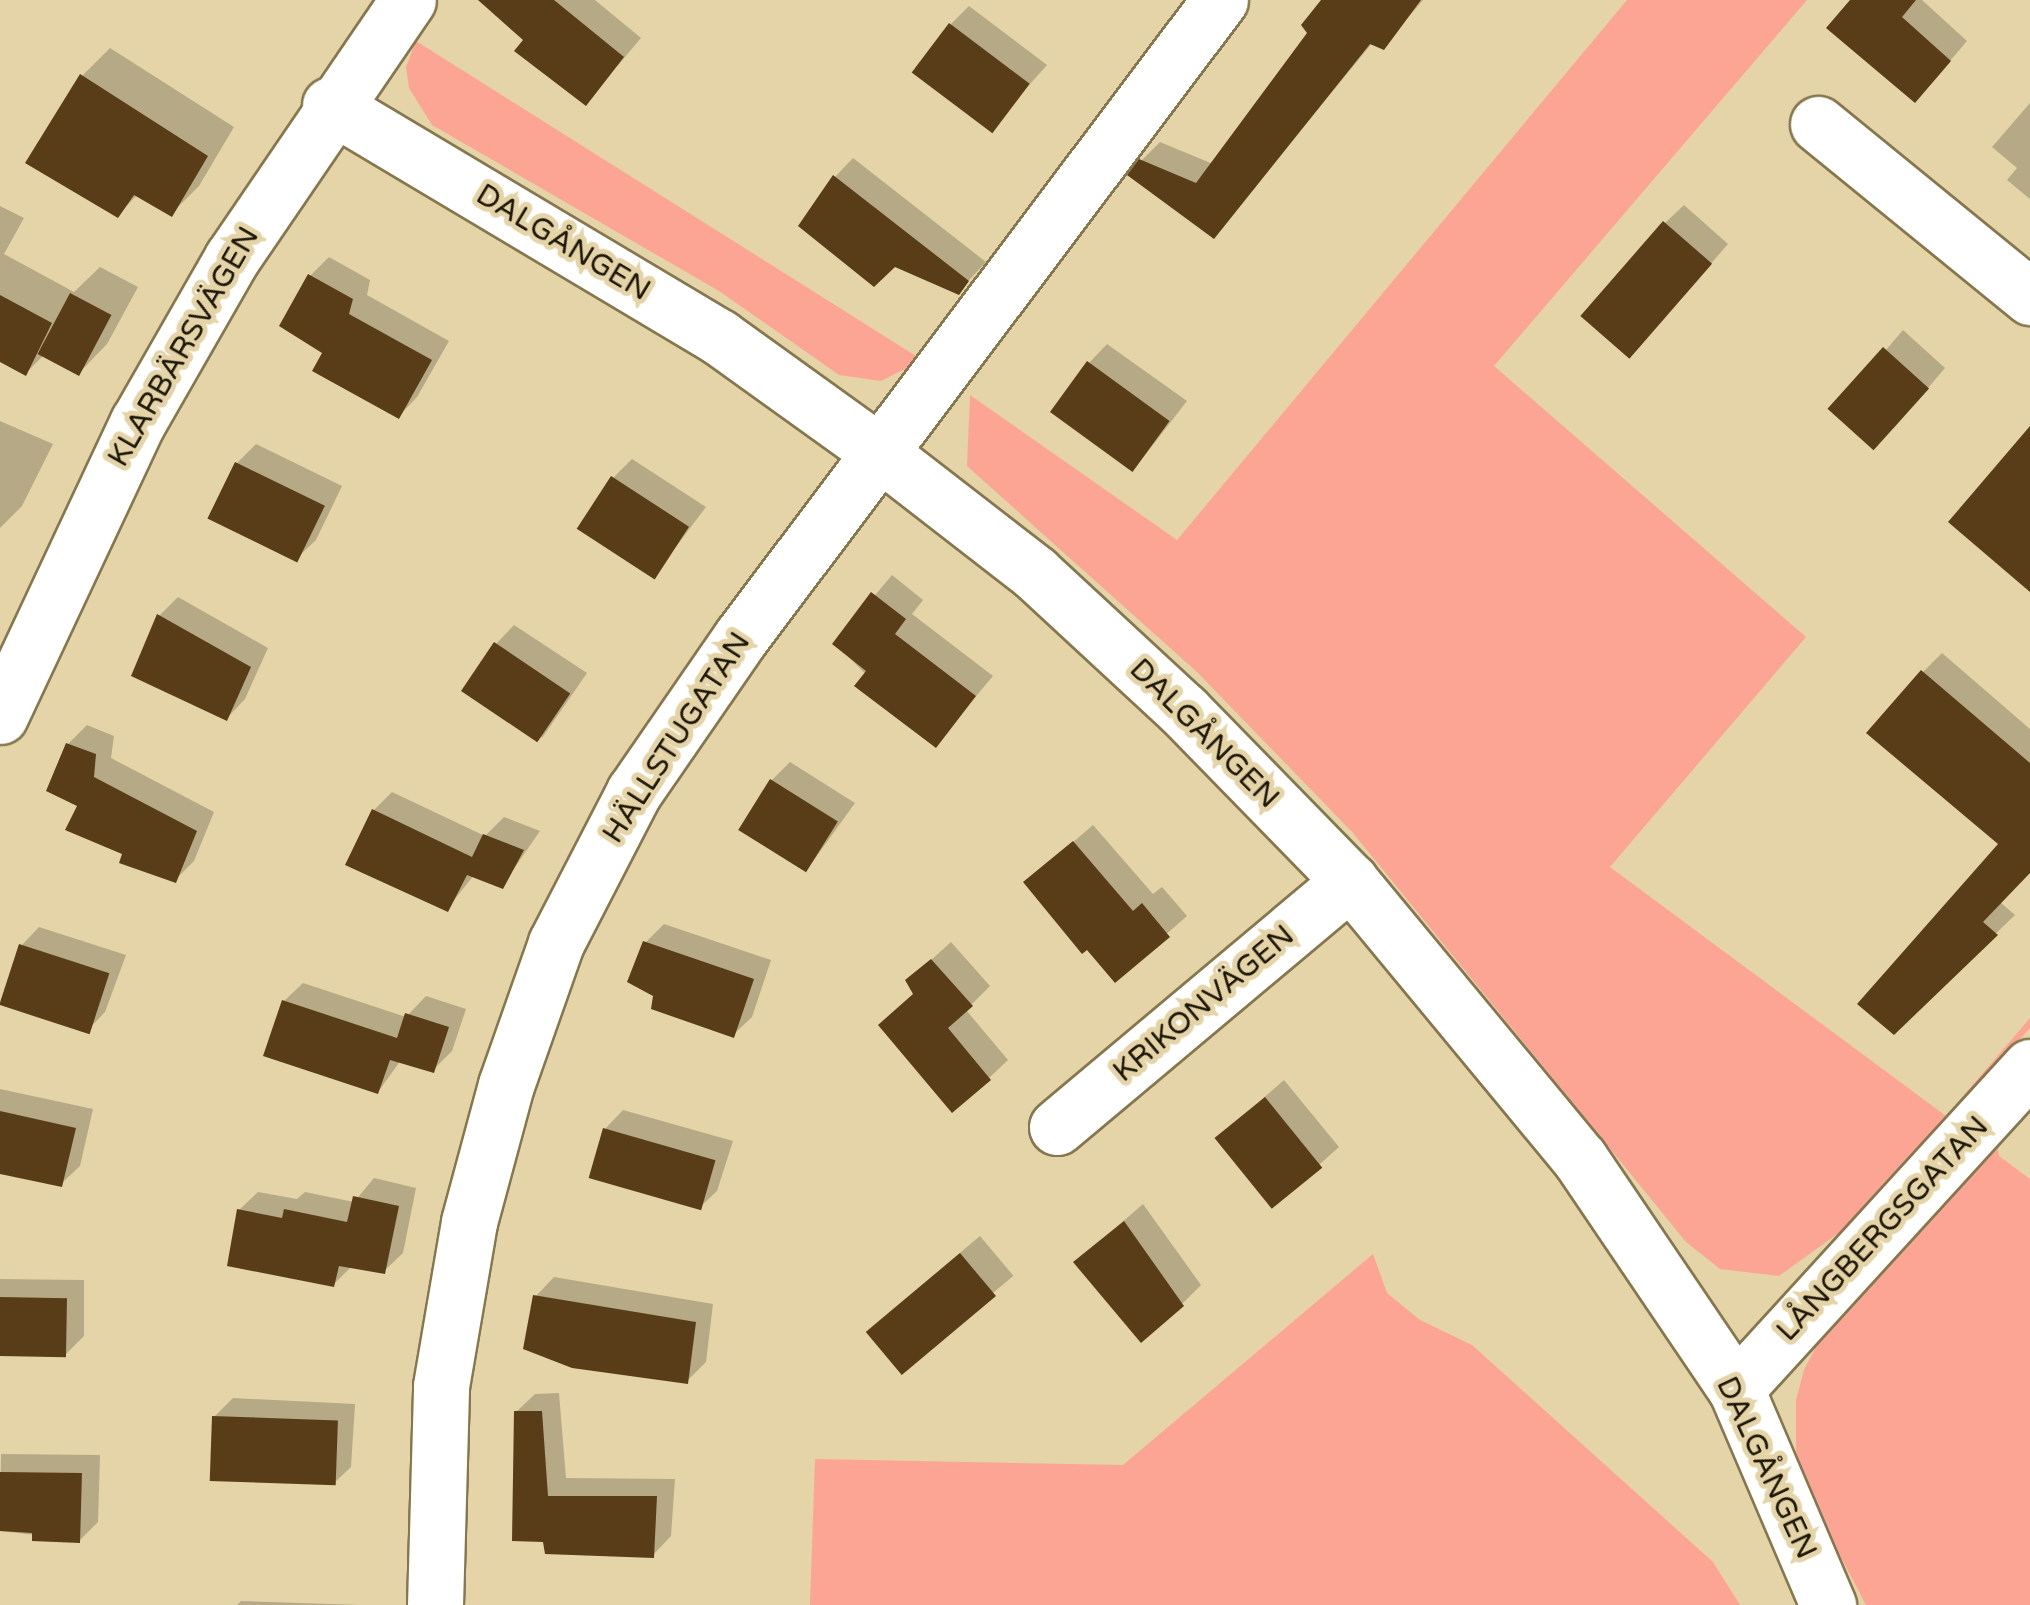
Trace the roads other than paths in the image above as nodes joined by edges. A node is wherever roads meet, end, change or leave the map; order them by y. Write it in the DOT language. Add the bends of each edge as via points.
graph roads {
  1 [pos="408,0"];
  2 [pos="1220,0"];
  3 [pos="330,105"];
  4 [pos="1818,124"];
  5 [pos="2030,296"];
  6 [pos="880,452"];
  7 [pos="0,716"];
  8 [pos="1350,881"];
  9 [pos="2030,1068"];
  10 [pos="1057,1127"];
  11 [pos="1736,1389"];
  12 [pos="435,1605"];
  13 [pos="1828,1605"];
  1 -- 3 [label="street, KLARBÄRSVÄGEN"];
  2 -- 6 [label="street, HÄLLSTUGATAN"];
  3 -- 6 [label="street, DALGÅNGEN" via="719,338"];
  3 -- 7 [label="street, KLARBÄRSVÄGEN" via="138,422"];
  4 -- 5 [label="street"];
  6 -- 8 [label="street, DALGÅNGEN" via="1035,574 1184,711"];
  6 -- 12 [label="street, HÄLLSTUGATAN" via="634,792 556,943 506,1086 469,1222 441,1386"];
  8 -- 10 [label="street, KRIKONVÄGEN"];
  8 -- 11 [label="street, DALGÅNGEN" via="1580,1158"];
  9 -- 11 [label="street, LÅNGBERGSGATAN"];
  11 -- 13 [label="street, DALGÅNGEN"];
}
